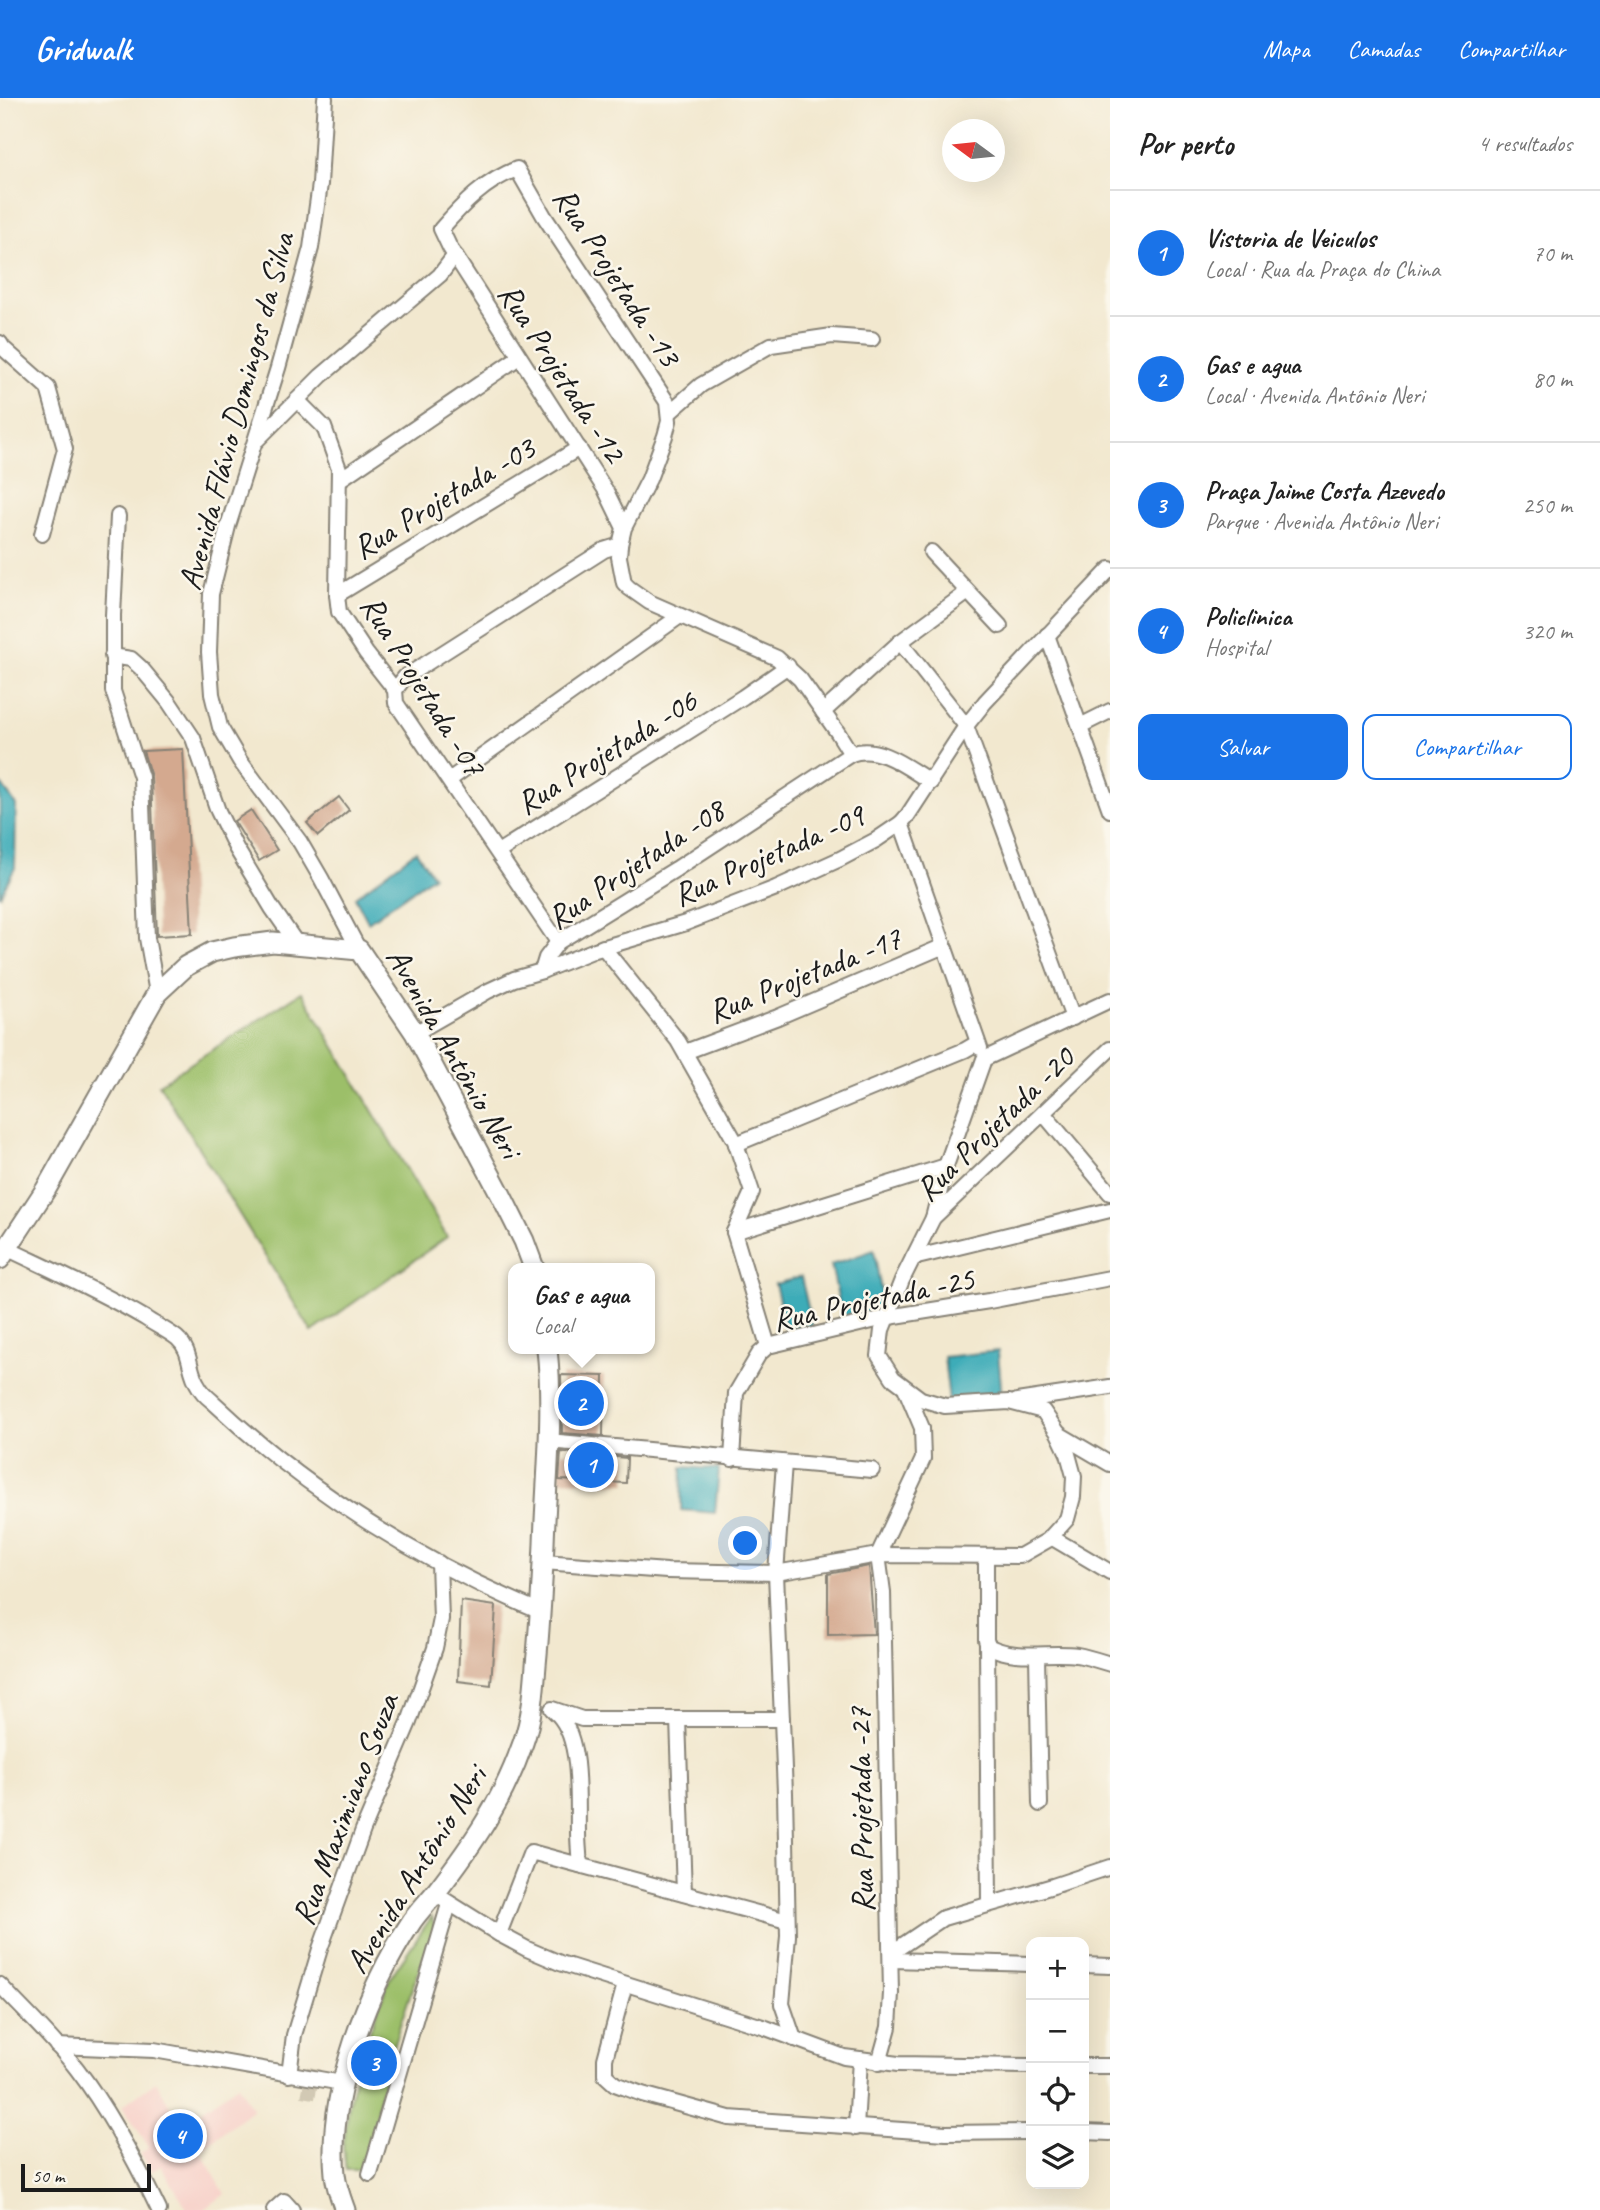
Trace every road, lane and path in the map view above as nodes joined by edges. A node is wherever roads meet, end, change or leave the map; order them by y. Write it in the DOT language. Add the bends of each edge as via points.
graph roads {
  1 [pos="325,98"];
  2 [pos="453,252"];
  3 [pos="872,339"];
  4 [pos="0,343"];
  5 [pos="519,357"];
  6 [pos="297,400"];
  7 [pos="668,408"];
  8 [pos="256,441"];
  9 [pos="579,448"];
  10 [pos="339,480"];
  11 [pos="118,516"];
  12 [pos="624,528"];
  13 [pos="42,534"];
  14 [pos="620,545"];
  15 [pos="932,552"];
  16 [pos="1110,569"];
  17 [pos="968,592"];
  18 [pos="337,595"];
  19 [pos="681,617"];
  20 [pos="1000,626"];
  21 [pos="1047,635"];
  22 [pos="900,642"];
  23 [pos="113,656"];
  24 [pos="788,666"];
  25 [pos="395,690"];
  26 [pos="1110,711"];
  27 [pos="823,712"];
  28 [pos="966,726"];
  29 [pos="1080,726"];
  30 [pos="851,754"];
  31 [pos="1105,777"];
  32 [pos="449,780"];
  33 [pos="931,782"];
  34 [pos="1110,810"];
  35 [pos="901,823"];
  36 [pos="498,852"];
  37 [pos="558,942"];
  38 [pos="297,944"];
  39 [pos="944,946"];
  40 [pos="603,947"];
  41 [pos="359,950"];
  42 [pos="542,971"];
  43 [pos="156,993"];
  44 [pos="1110,1000"];
  45 [pos="1073,1018"];
  46 [pos="415,1033"];
  47 [pos="977,1043"];
  48 [pos="1110,1049"];
  49 [pos="685,1052"];
  50 [pos="984,1059"];
  51 [pos="1042,1113"];
  52 [pos="736,1144"];
  53 [pos="946,1166"];
  54 [pos="1110,1193"];
  55 [pos="1110,1210"];
  56 [pos="933,1218"];
  57 [pos="734,1232"];
  58 [pos="4,1254"];
  59 [pos="913,1258"];
  60 [pos="532,1263"];
  61 [pos="1110,1278"];
  62 [pos="889,1317"];
  63 [pos="768,1346"];
  64 [pos="547,1354"];
  65 [pos="1110,1387"];
  66 [pos="905,1389"];
  67 [pos="1088,1390"];
  68 [pos="1110,1400"];
  69 [pos="1009,1402"];
  70 [pos="1058,1433"];
  71 [pos="548,1441"];
  72 [pos="732,1459"];
  73 [pos="784,1463"];
  74 [pos="1110,1464"];
  75 [pos="872,1470"];
  76 [pos="1050,1538"];
  77 [pos="878,1555"];
  78 [pos="986,1556"];
  79 [pos="543,1562"];
  80 [pos="439,1563"];
  81 [pos="1110,1572"];
  82 [pos="776,1573"];
  83 [pos="541,1612"];
  84 [pos="988,1645"];
  85 [pos="1037,1656"];
  86 [pos="1110,1664"];
  87 [pos="533,1703"];
  88 [pos="552,1709"];
  89 [pos="678,1719"];
  90 [pos="782,1719"];
  91 [pos="1040,1804"];
  92 [pos="580,1865"];
  93 [pos="1110,1867"];
  94 [pos="684,1892"];
  95 [pos="442,1899"];
  96 [pos="989,1903"];
  97 [pos="787,1921"];
  98 [pos="499,1934"];
  99 [pos="891,1957"];
  100 [pos="1026,1964"];
  101 [pos="1089,1965"];
  102 [pos="1110,1966"];
  103 [pos="625,1984"];
  104 [pos="0,1985"];
  105 [pos="782,2004"];
  106 [pos="766,2028"];
  107 [pos="794,2039"];
  108 [pos="57,2046"];
  109 [pos="860,2059"];
  110 [pos="879,2063"];
  111 [pos="1026,2066"];
  112 [pos="1089,2066"];
  113 [pos="1110,2066"];
  114 [pos="289,2075"];
  115 [pos="342,2083"];
  116 [pos="856,2128"];
  117 [pos="1026,2132"];
  118 [pos="1089,2132"];
  119 [pos="1110,2133"];
  120 [pos="370,2174"];
  121 [pos="159,2210"];
  122 [pos="274,2210"];
  123 [pos="292,2210"];
  124 [pos="345,2210"];
  1 -- 8 [label="street, Avenida Flávio Domingos da Silva" via="311,248"];
  2 -- 5 [label="street, Rua Projetada -12"];
  2 -- 6 [label="street" via="440,275"];
  2 -- 7 [label="street, Rua Projetada -13" via="441,229 466,200 517,169"];
  3 -- 7 [label="street" via="832,336 771,345"];
  4 -- 13 [label="street" via="48,388 65,449"];
  5 -- 9 [label="street, Rua Projetada -12"];
  5 -- 10 [label="street"];
  6 -- 8 [label="street"];
  6 -- 10 [label="street, Rua Projetada -07" via="324,427"];
  7 -- 12 [label="street" via="658,457"];
  8 -- 41 [label="street, Avenida Flávio Domingos da Silva" via="211,594 212,694 220,727 300,842"];
  9 -- 12 [label="street, Rua Projetada -12"];
  9 -- 18 [label="street, Rua Projetada -03"];
  10 -- 18 [label="street, Rua Projetada -07"];
  11 -- 23 [label="street"];
  12 -- 14 [label="street"];
  14 -- 19 [label="street" via="624,583 649,602"];
  14 -- 25 [label="street" via="604,550 405,677"];
  15 -- 17 [label="street"];
  16 -- 21 [label="street, Rua Projetada -09"];
  17 -- 20 [label="street"];
  17 -- 22 [label="street"];
  18 -- 25 [label="street, Rua Projetada -07" via="339,612"];
  19 -- 24 [label="street" via="765,651"];
  19 -- 32 [label="street"];
  21 -- 28 [label="street, Rua Projetada -09"];
  21 -- 29 [label="street"];
  22 -- 27 [label="street"];
  22 -- 28 [label="street"];
  23 -- 38 [label="street" via="131,659 141,668 193,738 236,848"];
  23 -- 43 [label="street" via="113,691 141,777 147,938"];
  24 -- 27 [label="street"];
  24 -- 36 [label="street, Rua Projetada -06"];
  25 -- 32 [label="street, Rua Projetada -07" via="396,703"];
  26 -- 29 [label="street"];
  27 -- 30 [label="street"];
  28 -- 33 [label="street, Rua Projetada -09"];
  28 -- 45 [label="street"];
  29 -- 31 [label="street"];
  30 -- 33 [label="street" via="872,751"];
  30 -- 37 [label="street, Rua Projetada -08"];
  31 -- 34 [label="street"];
  32 -- 36 [label="street, Rua Projetada -07"];
  33 -- 35 [label="street, Rua Projetada -09"];
  35 -- 39 [label="street"];
  35 -- 40 [label="street, Rua Projetada -09" via="840,859 776,888 686,923"];
  36 -- 37 [label="street, Rua Projetada -07"];
  37 -- 42 [label="street, Rua Projetada -08"];
  38 -- 41 [label="street, Avenida Antônio Neri"];
  38 -- 43 [label="street, Avenida Antônio Neri" via="273,942 212,952 186,966"];
  39 -- 47 [label="street"];
  39 -- 49 [label="street, Rua Projetada -17"];
  40 -- 42 [label="street, Rua Projetada -09"];
  40 -- 49 [label="street"];
  41 -- 46 [label="street, Avenida Antônio Neri"];
  42 -- 46 [label="street, Rua Projetada -08" via="488,991"];
  43 -- 58 [label="street, Avenida Antônio Neri"];
  44 -- 45 [label="street, Rua Projetada -20"];
  45 -- 50 [label="street, Rua Projetada -20"];
  46 -- 60 [label="street, Avenida Antônio Neri"];
  47 -- 50 [label="street"];
  47 -- 52 [label="street"];
  48 -- 51 [label="street, Rua Projetada -20"];
  49 -- 52 [label="street"];
  50 -- 53 [label="street, Rua Projetada -20"];
  51 -- 54 [label="street"];
  51 -- 56 [label="street, Rua Projetada -20"];
  52 -- 57 [label="street" via="752,1192"];
  53 -- 56 [label="street, Rua Projetada -20"];
  53 -- 57 [label="street"];
  55 -- 59 [label="street"];
  56 -- 59 [label="street, Rua Projetada -20"];
  57 -- 63 [label="street"];
  58 -- 80 [label="street" via="121,1304 177,1338 191,1360 197,1384 243,1429 355,1515"];
  59 -- 62 [label="street, Rua Projetada -20"];
  61 -- 62 [label="street, Rua Projetada -25"];
  62 -- 63 [label="street, Rua Projetada -25"];
  62 -- 66 [label="street, Rua Projetada -20" via="882,1330 879,1356"];
  63 -- 72 [label="street, Rua Projetada -25" via="736,1393"];
  64 -- 71 [label="street, Avenida Antônio Neri"];
  65 -- 67 [label="street"];
  66 -- 69 [label="street" via="946,1406"];
  66 -- 77 [label="street" via="922,1428 923,1459"];
  67 -- 68 [label="street"];
  67 -- 69 [label="street"];
  69 -- 70 [label="street" via="1043,1411"];
  70 -- 74 [label="street"];
  70 -- 76 [label="street" via="1074,1476 1073,1497 1068,1519"];
  71 -- 72 [label="street"];
  71 -- 79 [label="street, Avenida Antônio Neri"];
  72 -- 73 [label="street"];
  73 -- 75 [label="street"];
  73 -- 82 [label="street"];
  76 -- 78 [label="street" via="1020,1556"];
  76 -- 81 [label="street"];
  77 -- 78 [label="street"];
  77 -- 82 [label="street"];
  77 -- 99 [label="street, Rua Projetada -27" via="883,1591"];
  78 -- 84 [label="street"];
  79 -- 82 [label="street"];
  79 -- 83 [label="street, Avenida Antônio Neri"];
  80 -- 83 [label="street"];
  80 -- 114 [label="street, Rua Maximiano Souza" via="438,1640 320,1948 294,2035"];
  82 -- 90 [label="street"];
  83 -- 87 [label="street, Avenida Antônio Neri"];
  84 -- 85 [label="street"];
  84 -- 96 [label="street"];
  85 -- 86 [label="street" via="1077,1655"];
  85 -- 91 [label="street"];
  87 -- 88 [label="street"];
  87 -- 95 [label="street, Avenida Antônio Neri" via="508,1783"];
  88 -- 89 [label="street" via="582,1718"];
  88 -- 92 [label="street" via="562,1717 573,1748"];
  89 -- 90 [label="street"];
  89 -- 94 [label="street"];
  90 -- 97 [label="street"];
  92 -- 94 [label="street"];
  92 -- 98 [label="street" via="531,1852"];
  93 -- 96 [label="street"];
  94 -- 97 [label="street"];
  95 -- 98 [label="street"];
  95 -- 115 [label="street, Avenida Antônio Neri" via="414,1918 396,1947 358,2031"];
  95 -- 120 [label="street"];
  96 -- 99 [label="street" via="943,1918"];
  97 -- 105 [label="street"];
  98 -- 103 [label="street" via="560,1963"];
  99 -- 100 [label="street"];
  99 -- 110 [label="street, Rua Projetada -27" via="889,2027"];
  101 -- 102 [label="street"];
  103 -- 106 [label="street"];
  103 -- 116 [label="street" via="604,2068 607,2079 615,2084 729,2118"];
  104 -- 108 [label="street"];
  105 -- 106 [label="street"];
  105 -- 107 [label="street"];
  106 -- 107 [label="street"];
  107 -- 109 [label="street"];
  108 -- 114 [label="street" via="154,2050"];
  108 -- 121 [label="street" via="93,2092"];
  109 -- 110 [label="street"];
  109 -- 116 [label="street"];
  110 -- 111 [label="street"];
  112 -- 113 [label="street"];
  114 -- 115 [label="street"];
  115 -- 124 [label="street, Avenida Antônio Neri" via="333,2144 335,2177"];
  116 -- 117 [label="street"];
  118 -- 119 [label="street"];
  122 -- 123 [label="street" via="284,2201"];
}
